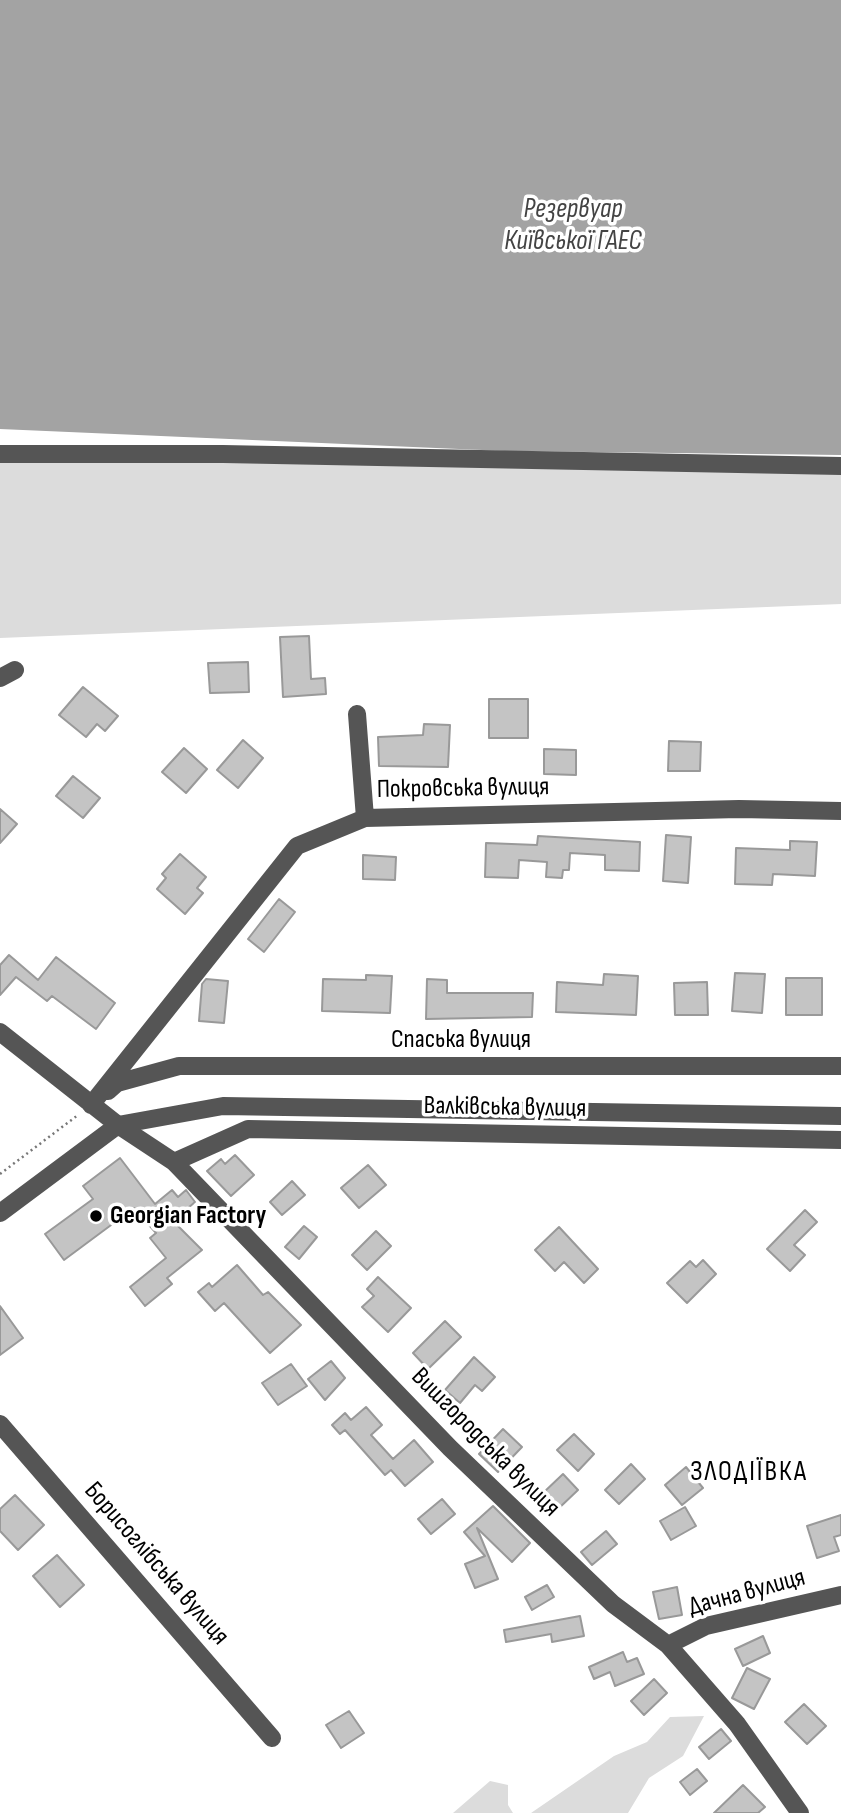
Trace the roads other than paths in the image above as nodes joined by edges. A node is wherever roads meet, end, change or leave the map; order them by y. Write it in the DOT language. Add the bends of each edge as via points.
graph roads {
  1 [pos="0,454"];
  2 [pos="841,466"];
  3 [pos="357,715"];
  4 [pos="841,811"];
  5 [pos="365,818"];
  6 [pos="0,1032"];
  7 [pos="841,1066"];
  8 [pos="91,1105"];
  9 [pos="371,1109"];
  10 [pos="841,1116"];
  11 [pos="118,1125"];
  12 [pos="371,1131"];
  13 [pos="841,1140"];
  14 [pos="174,1162"];
  15 [pos="0,1213"];
  16 [pos="0,1424"];
  17 [pos="841,1595"];
  18 [pos="667,1645"];
  19 [pos="272,1738"];
  20 [pos="800,1813"];
  1 -- 2 [label="street"];
  3 -- 5 [label="street"];
  4 -- 5 [label="street, Покровська вулиця"];
  5 -- 8 [label="street, Покровська вулиця" via="297,846"];
  6 -- 8 [label="street, Вишгородська вулиця"];
  7 -- 8 [label="street, Спаська вулиця" via="178,1066 117,1083"];
  8 -- 11 [label="street, Вишгородська вулиця"];
  9 -- 10 [label="street"];
  9 -- 11 [label="street" via="223,1106"];
  9 -- 12 [label="street"];
  11 -- 14 [label="street, Вишгородська вулиця"];
  11 -- 15 [label="street"];
  12 -- 13 [label="street, Валківська вулиця"];
  12 -- 14 [label="street, Валківська вулиця" via="248,1129"];
  14 -- 18 [label="street, Вишгородська вулиця" via="450,1448 614,1604"];
  16 -- 19 [label="street, Борисоглібська вулиця"];
  17 -- 18 [label="street, Дачна вулиця" via="706,1626"];
  18 -- 20 [label="street, Вишгородська вулиця" via="737,1724"];
}
